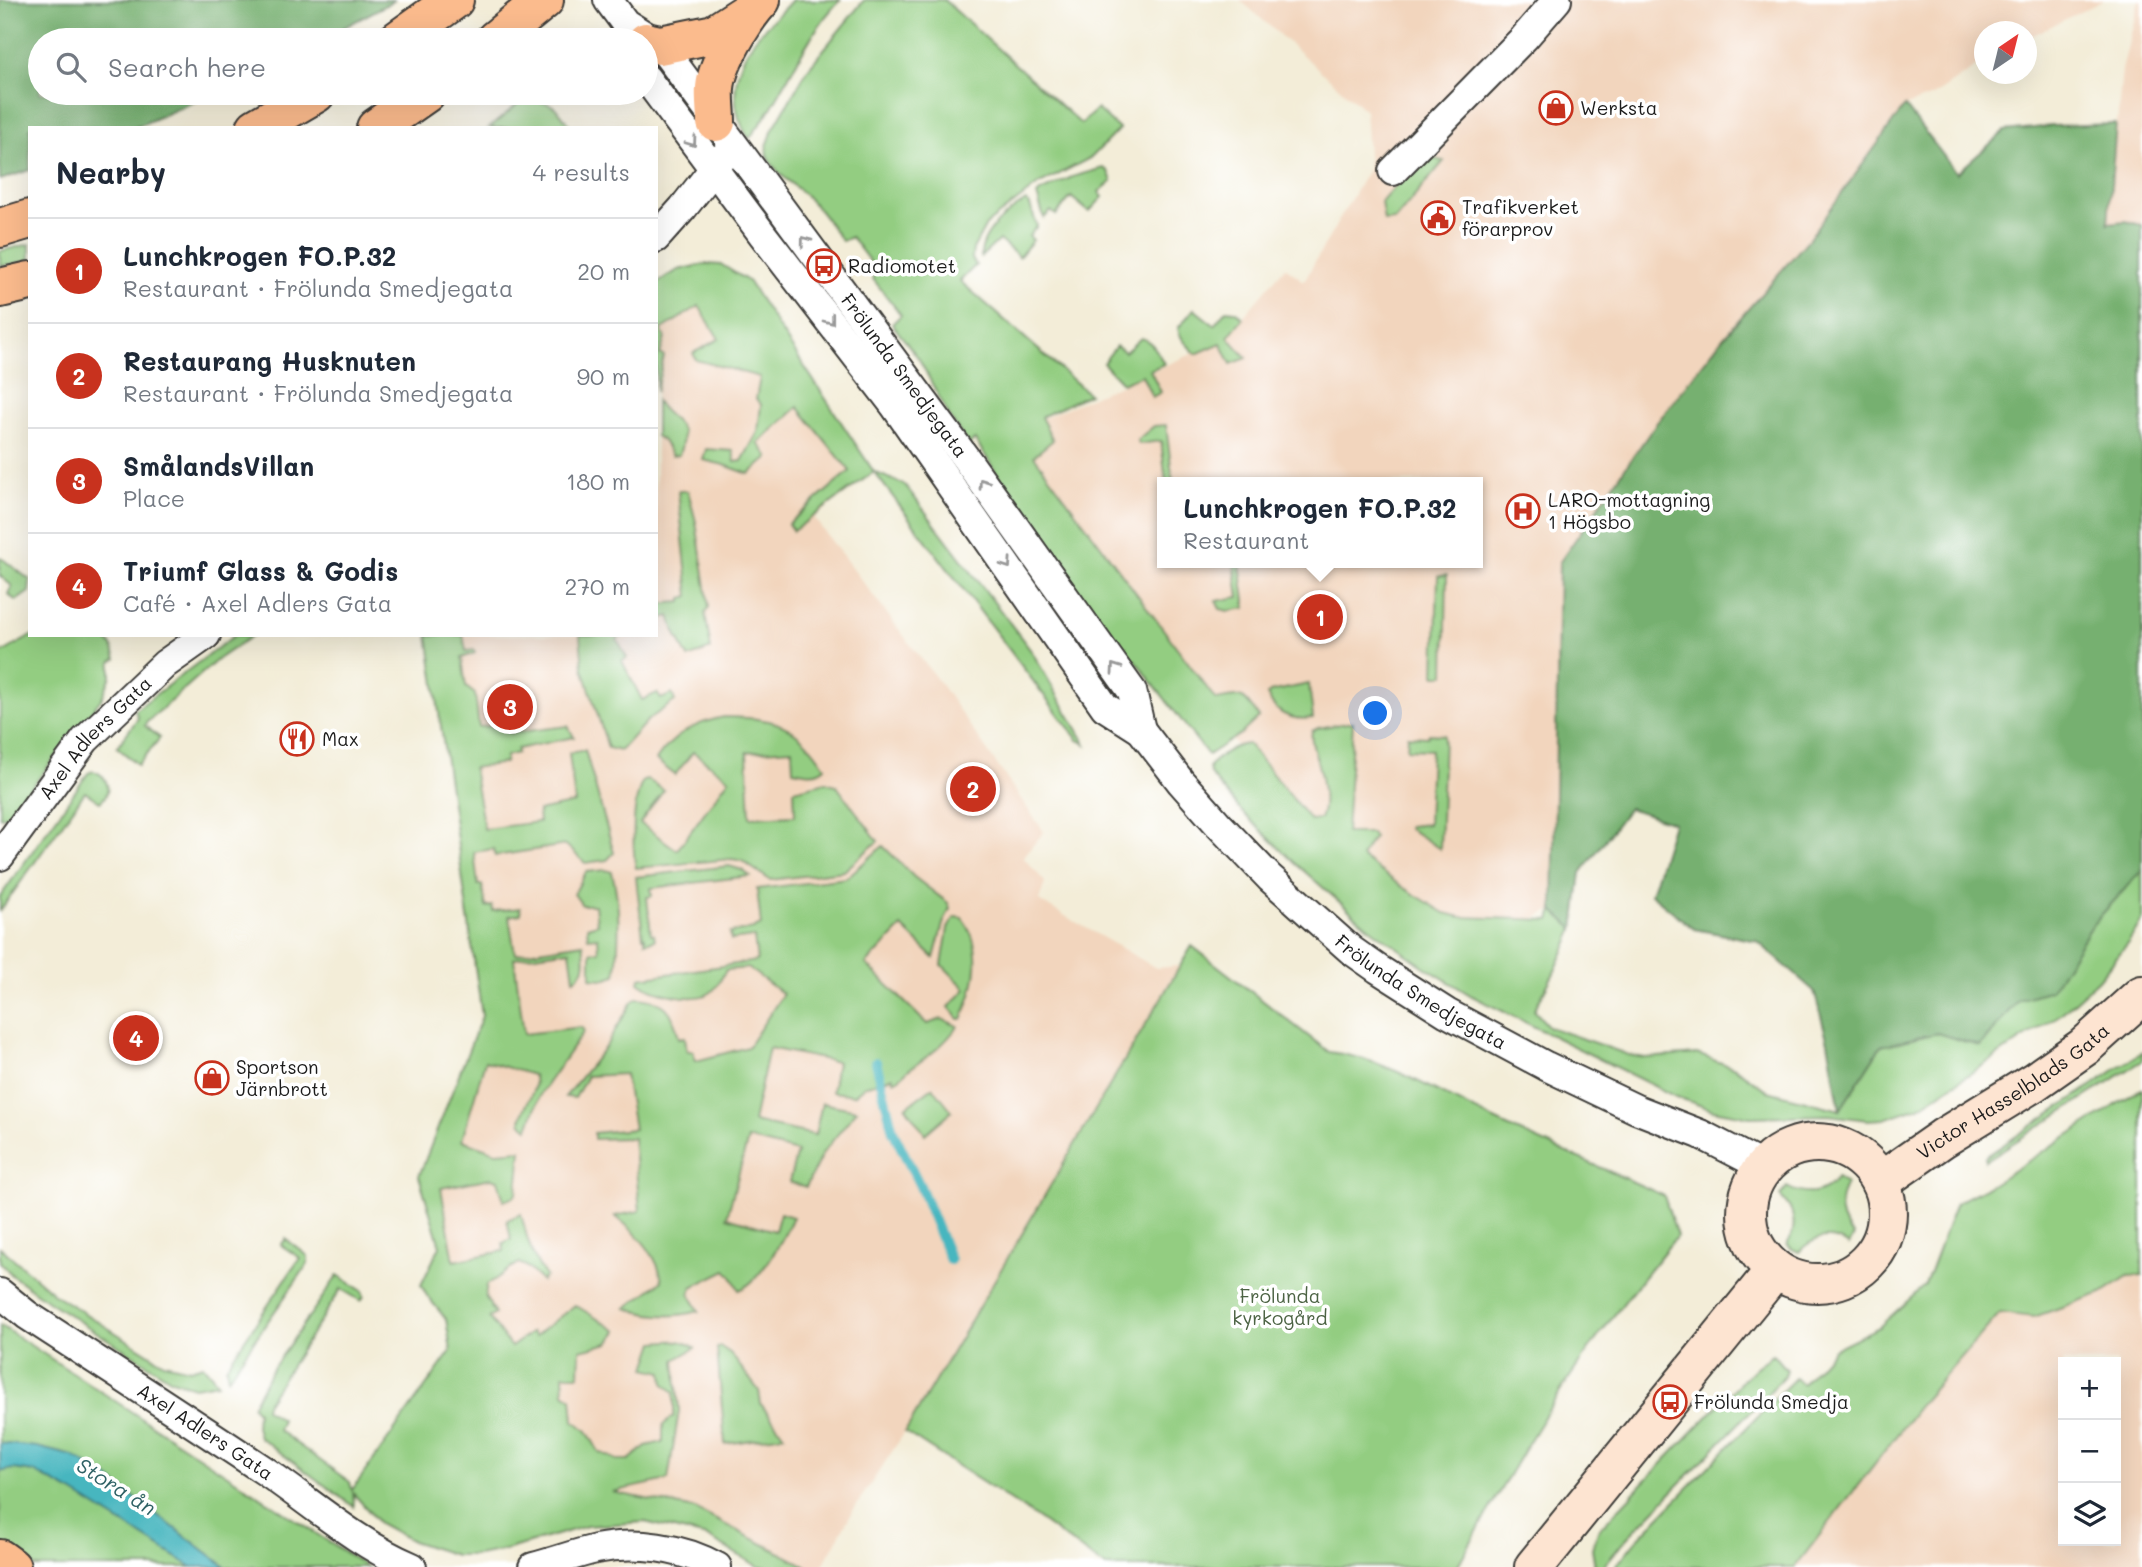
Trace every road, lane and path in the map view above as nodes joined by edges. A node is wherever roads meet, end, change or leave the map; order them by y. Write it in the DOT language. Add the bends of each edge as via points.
graph roads {
  1 [pos="454,0"];
  2 [pos="544,0"];
  3 [pos="608,0"];
  4 [pos="1557,0"];
  5 [pos="757,4"];
  6 [pos="415,28"];
  7 [pos="510,28"];
  8 [pos="628,28"];
  9 [pos="658,41"];
  10 [pos="658,64"];
  11 [pos="658,76"];
  12 [pos="295,105"];
  13 [pos="409,105"];
  14 [pos="259,126"];
  15 [pos="379,126"];
  16 [pos="724,133"];
  17 [pos="713,170"];
  18 [pos="1393,171"];
  19 [pos="28,220"];
  20 [pos="0,228"];
  21 [pos="658,236"];
  22 [pos="28,281"];
  23 [pos="0,288"];
  24 [pos="203,637"];
  25 [pos="1141,730"];
  26 [pos="0,856"];
  27 [pos="2142,995"];
  28 [pos="1764,1167"];
  29 [pos="1881,1182"];
  30 [pos="1775,1270"];
  31 [pos="0,1293"];
  32 [pos="0,1559"];
  33 [pos="11,1567"];
  34 [pos="412,1567"];
  35 [pos="533,1567"];
  36 [pos="717,1567"];
  37 [pos="1534,1567"];
  1 -- 6 [label="main road"];
  2 -- 7 [label="main road"];
  3 -- 8 [label="street"];
  4 -- 18 [label="street"];
  5 -- 9 [label="main road" via="714,34"];
  5 -- 16 [label="main road" via="722,64 715,86"];
  10 -- 16 [label="street, Frölunda Smedjegata"];
  11 -- 17 [label="street, Frölunda Smedjegata, one-way"];
  12 -- 14 [label="main road"];
  13 -- 15 [label="main road"];
  16 -- 17 [label="street"];
  25 -- 16 [label="street, Frölunda Smedjegata, one-way" via="1132,691"];
  17 -- 21 [label="street"];
  17 -- 25 [label="street, Frölunda Smedjegata, one-way" via="895,406 1105,707"];
  19 -- 20 [label="main road"];
  22 -- 23 [label="main road"];
  24 -- 26 [label="street, Axel Adlers Gata" via="165,664 85,740"];
  25 -- 28 [label="street, Frölunda Smedjegata" via="1219,825 1301,906 1360,956 1437,1007 1546,1066"];
  27 -- 29 [label="street, Victor Hasselblads Gata" via="2084,1047"];
  28 -- 29 [label="street" via="1799,1145 1826,1143 1852,1152"];
  28 -- 30 [label="street" via="1750,1192 1747,1221 1756,1248"];
  29 -- 30 [label="street" via="1886,1198 1885,1232 1874,1254 1856,1272 1832,1281 1807,1283"];
  30 -- 37 [label="street"];
  31 -- 34 [label="street, Axel Adlers Gata" via="358,1537"];
  32 -- 33 [label="main road"];
  35 -- 36 [label="street" via="619,1545 680,1552"];
}
